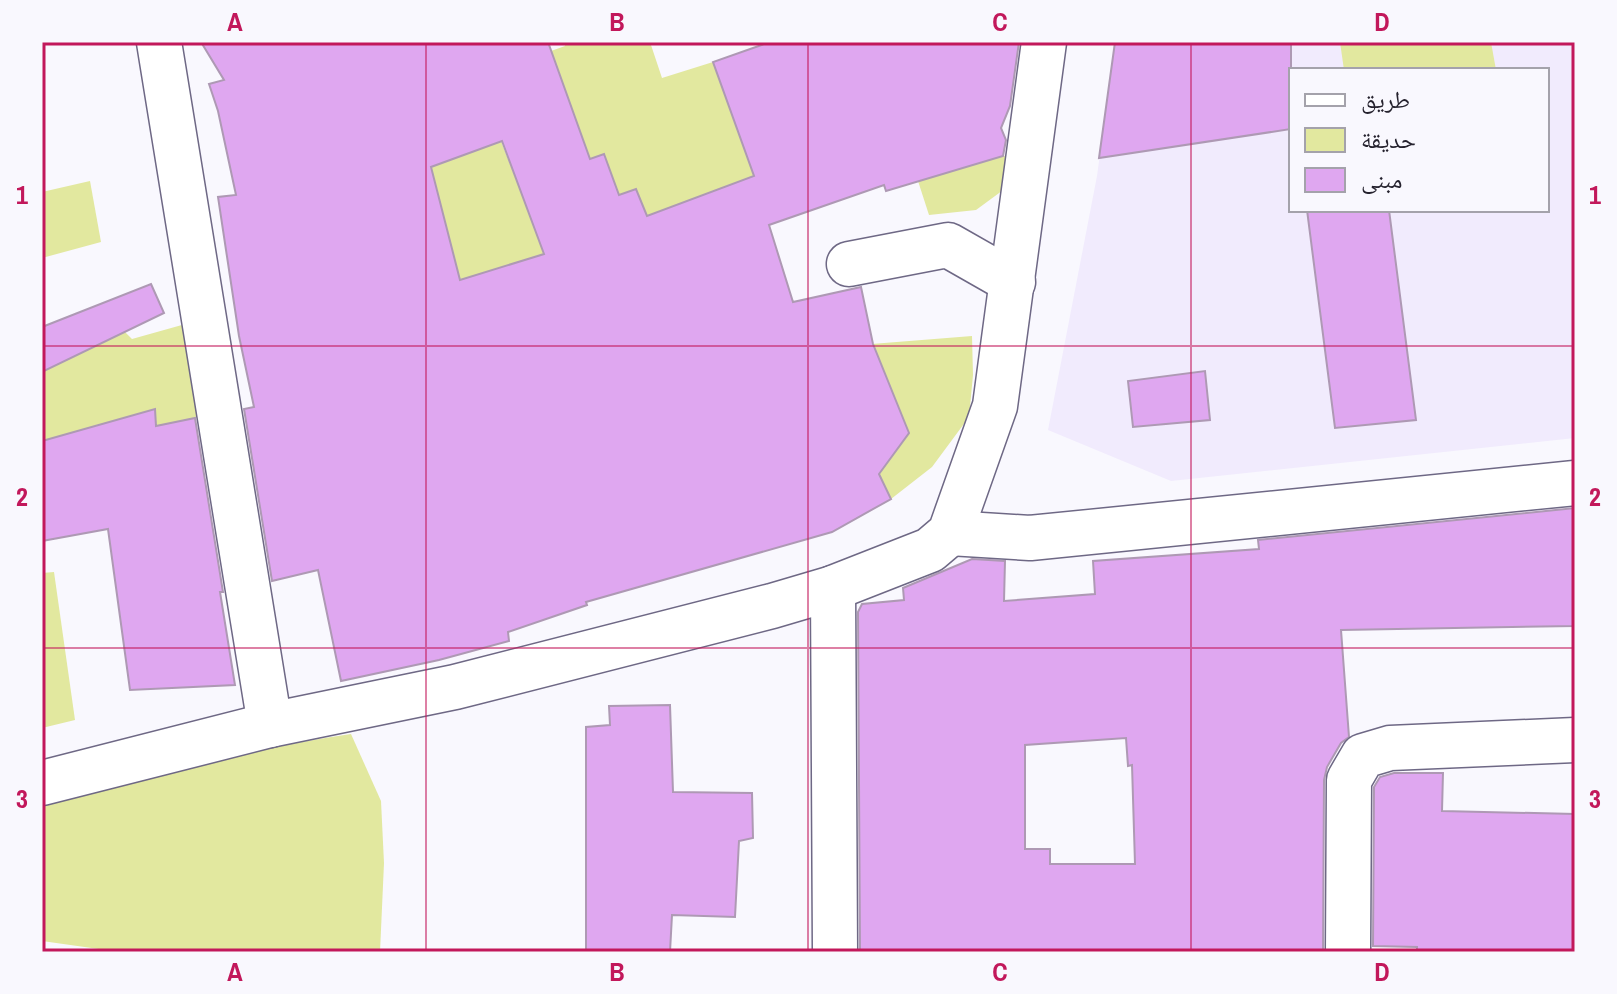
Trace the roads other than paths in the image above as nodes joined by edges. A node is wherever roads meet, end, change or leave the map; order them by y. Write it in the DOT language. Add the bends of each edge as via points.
graph roads {
  1 [pos="159,42"];
  2 [pos="1044,42"];
  3 [pos="849,264"];
  4 [pos="1013,282"];
  5 [pos="1575,483"];
  6 [pos="950,533"];
  7 [pos="833,588"];
  8 [pos="270,725"];
  9 [pos="1575,740"];
  10 [pos="42,783"];
  11 [pos="835,952"];
  12 [pos="1348,952"];
  1 -- 8 [label="street"];
  2 -- 4 [label="street"];
  3 -- 4 [label="street" via="948,245"];
  4 -- 6 [label="street" via="995,406"];
  5 -- 6 [label="street" via="1030,538"];
  6 -- 7 [label="street" via="930,550"];
  7 -- 8 [label="street" via="455,687"];
  7 -- 11 [label="street"];
  8 -- 10 [label="street"];
  9 -- 12 [label="street" via="1390,748 1363,756 1349,780"];
}
